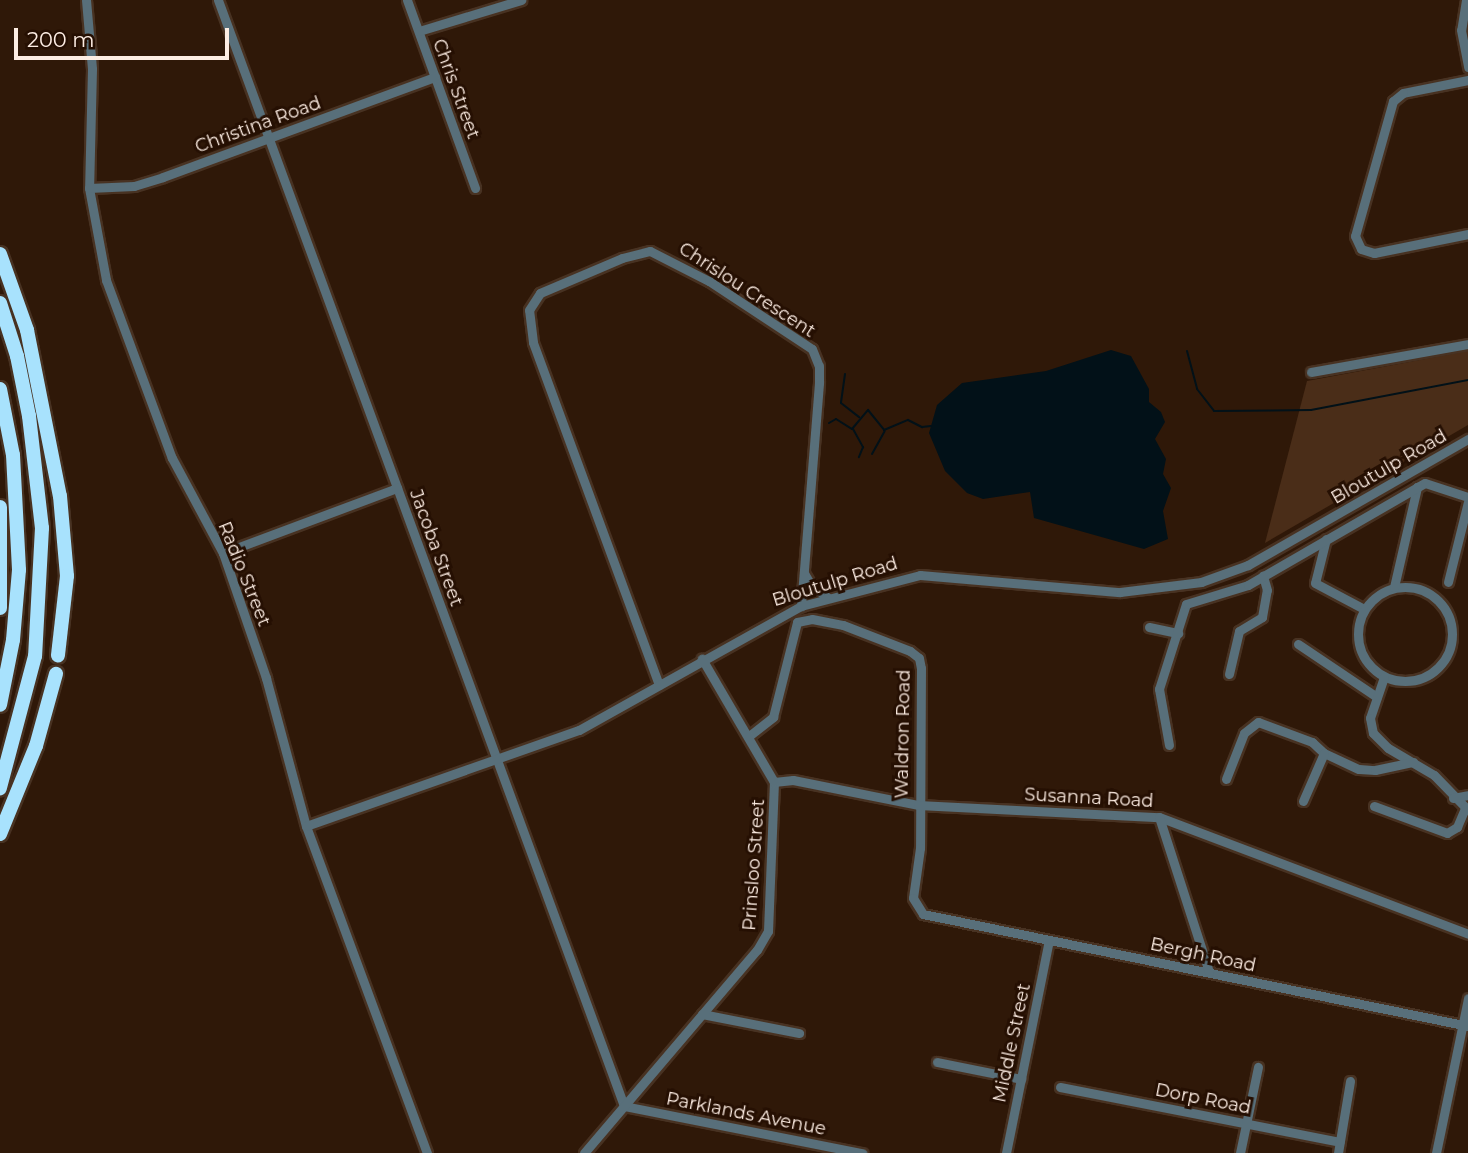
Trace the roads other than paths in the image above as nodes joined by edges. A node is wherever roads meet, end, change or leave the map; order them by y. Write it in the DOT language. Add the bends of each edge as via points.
graph roads {
  1 [pos="86,0"];
  2 [pos="218,0"];
  3 [pos="407,0"];
  4 [pos="521,0"];
  5 [pos="1466,0"];
  6 [pos="419,31"];
  7 [pos="1468,68"];
  8 [pos="435,77"];
  9 [pos="1468,80"];
  10 [pos="268,137"];
  11 [pos="89,188"];
  12 [pos="475,188"];
  13 [pos="1468,234"];
  14 [pos="0,254"];
  15 [pos="0,303"];
  16 [pos="1468,344"];
  17 [pos="1311,372"];
  18 [pos="0,389"];
  19 [pos="1467,440"];
  20 [pos="1417,487"];
  21 [pos="397,488"];
  22 [pos="1400,497"];
  23 [pos="1468,500"];
  24 [pos="1412,506"];
  25 [pos="0,507"];
  26 [pos="1326,539"];
  27 [pos="223,553"];
  28 [pos="803,571"];
  29 [pos="1263,576"];
  30 [pos="1448,582"];
  31 [pos="1394,587"];
  32 [pos="828,598"];
  33 [pos="801,606"];
  34 [pos="0,608"];
  35 [pos="1364,609"];
  36 [pos="1149,627"];
  37 [pos="1178,632"];
  38 [pos="1298,644"];
  39 [pos="58,655"];
  40 [pos="702,659"];
  41 [pos="56,674"];
  42 [pos="1229,674"];
  43 [pos="1384,677"];
  44 [pos="659,685"];
  45 [pos="1377,697"];
  46 [pos="0,705"];
  47 [pos="749,736"];
  48 [pos="1169,745"];
  49 [pos="1324,753"];
  50 [pos="498,761"];
  51 [pos="1413,762"];
  52 [pos="1226,779"];
  53 [pos="774,782"];
  54 [pos="0,788"];
  55 [pos="1468,795"];
  56 [pos="1453,796"];
  57 [pos="1303,801"];
  58 [pos="918,805"];
  59 [pos="1374,806"];
  60 [pos="1466,812"];
  61 [pos="1160,817"];
  62 [pos="306,826"];
  63 [pos="0,834"];
  64 [pos="931,917"];
  65 [pos="1468,934"];
  66 [pos="1049,940"];
  67 [pos="1209,972"];
  68 [pos="1468,998"];
  69 [pos="702,1014"];
  70 [pos="1466,1025"];
  71 [pos="799,1033"];
  72 [pos="937,1062"];
  73 [pos="1258,1067"];
  74 [pos="1021,1079"];
  75 [pos="1350,1081"];
  76 [pos="1060,1087"];
  77 [pos="624,1106"];
  78 [pos="1246,1124"];
  79 [pos="1340,1142"];
  80 [pos="427,1153"];
  81 [pos="584,1153"];
  82 [pos="862,1153"];
  83 [pos="1006,1153"];
  84 [pos="1240,1153"];
  85 [pos="1338,1153"];
  86 [pos="1436,1153"];
  1 -- 11 [label="street, Radio Street" via="92,69"];
  2 -- 10 [label="street, Jacoba Street"];
  3 -- 6 [label="street, Chris Street"];
  4 -- 6 [label="street"];
  5 -- 7 [label="street" via="1461,30"];
  6 -- 8 [label="street, Chris Street"];
  8 -- 10 [label="street, Christina Road"];
  8 -- 12 [label="street, Chris Street"];
  9 -- 13 [label="street" via="1403,93 1393,102 1355,236 1361,249 1374,253"];
  10 -- 11 [label="street, Christina Road" via="135,186"];
  10 -- 21 [label="street, Jacoba Street"];
  11 -- 27 [label="street, Radio Street" via="106,280 125,334 172,458"];
  14 -- 39 [label="highway" via="27,330 60,496 67,576"];
  15 -- 54 [label="highway" via="17,356 31,428 43,528 35,656"];
  16 -- 17 [label="street"];
  18 -- 46 [label="highway" via="16,481 19,569 13,640"];
  19 -- 32 [label="street, Bloutulp Road" via="1259,559 1200,582 1119,592 920,575"];
  20 -- 22 [label="street"];
  20 -- 23 [label="street" via="1433,483"];
  20 -- 24 [label="street"];
  21 -- 27 [label="street"];
  21 -- 50 [label="street, Jacoba Street"];
  22 -- 24 [label="street"];
  22 -- 26 [label="street"];
  23 -- 30 [label="street"];
  24 -- 31 [label="street"];
  25 -- 34 [label="highway"];
  26 -- 29 [label="street"];
  26 -- 35 [label="street" via="1315,583"];
  27 -- 62 [label="street, Radio Street" via="266,678"];
  28 -- 32 [label="street" via="811,585"];
  28 -- 33 [label="street, Chrislou Crescent"];
  28 -- 44 [label="street, Chrislou Crescent" via="819,366 812,349 709,281 650,251 540,293 529,310 533,342"];
  29 -- 37 [label="street" via="1236,591 1190,601"];
  29 -- 42 [label="street" via="1267,590 1262,617 1240,631"];
  31 -- 35 [label="street"];
  31 -- 43 [label="street" via="1410,586 1433,596 1448,614 1452,631 1450,647 1431,673 1400,681"];
  32 -- 33 [label="street, Bloutulp Road"];
  33 -- 40 [label="street, Bloutulp Road"];
  35 -- 43 [label="street" via="1358,624 1360,647 1371,668"];
  36 -- 37 [label="street"];
  37 -- 48 [label="street" via="1159,689"];
  38 -- 45 [label="street"];
  40 -- 44 [label="street, Bloutulp Road"];
  40 -- 47 [label="street, Prinsloo Street"];
  41 -- 63 [label="highway" via="33,755"];
  43 -- 45 [label="street"];
  44 -- 50 [label="street, Bloutulp Road" via="586,726"];
  45 -- 51 [label="street" via="1370,718 1373,733"];
  47 -- 53 [label="street, Prinsloo Street"];
  47 -- 58 [label="street, Waldron Road" via="773,717 794,625 812,618 857,629 919,657"];
  49 -- 51 [label="street" via="1367,770"];
  49 -- 52 [label="street" via="1312,741 1267,723 1252,724"];
  49 -- 57 [label="street"];
  50 -- 62 [label="street, Bloutulp Road"];
  50 -- 77 [label="street, Jacoba Street"];
  51 -- 56 [label="street"];
  53 -- 58 [label="street, Susanna Road" via="790,780"];
  53 -- 69 [label="street, Prinsloo Street" via="777,800 767,937"];
  55 -- 56 [label="street"];
  56 -- 60 [label="street"];
  58 -- 61 [label="street, Susanna Road"];
  58 -- 64 [label="street, Waldron Road" via="919,861 913,898 919,912"];
  59 -- 60 [label="street" via="1447,833 1457,828"];
  61 -- 65 [label="street, Susanna Road"];
  61 -- 67 [label="street"];
  62 -- 80 [label="street, Radio Street"];
  64 -- 66 [label="street, Bergh Road"];
  66 -- 67 [label="street, Bergh Road"];
  66 -- 74 [label="street, Middle Street"];
  67 -- 70 [label="street, Bergh Road"];
  68 -- 70 [label="street"];
  69 -- 71 [label="street"];
  69 -- 77 [label="street, Prinsloo Street"];
  70 -- 86 [label="street"];
  72 -- 74 [label="street"];
  73 -- 78 [label="street"];
  74 -- 83 [label="street, Middle Street"];
  75 -- 79 [label="street"];
  76 -- 78 [label="street, Dorp Road"];
  77 -- 81 [label="street, Prinsloo Street"];
  77 -- 82 [label="street, Parklands Avenue"];
  78 -- 79 [label="street, Dorp Road"];
  78 -- 84 [label="street"];
  79 -- 85 [label="street"];
}
